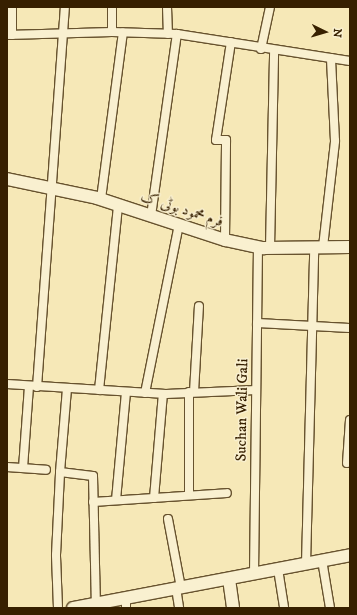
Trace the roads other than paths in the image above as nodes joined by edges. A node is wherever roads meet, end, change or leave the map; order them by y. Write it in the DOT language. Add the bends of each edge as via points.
graph roads {
  1 [pos="12,7"];
  2 [pos="65,7"];
  3 [pos="112,7"];
  4 [pos="167,7"];
  5 [pos="270,7"];
  6 [pos="112,32"];
  7 [pos="123,32"];
  8 [pos="65,33"];
  9 [pos="168,34"];
  10 [pos="177,34"];
  11 [pos="9,35"];
  12 [pos="231,42"];
  13 [pos="261,48"];
  14 [pos="274,50"];
  15 [pos="330,58"];
  16 [pos="350,61"];
  17 [pos="7,179"];
  18 [pos="50,188"];
  19 [pos="101,200"];
  20 [pos="118,205"];
  21 [pos="151,216"];
  22 [pos="179,225"];
  23 [pos="225,240"];
  24 [pos="258,247"];
  25 [pos="319,247"];
  26 [pos="350,247"];
  27 [pos="270,248"];
  28 [pos="199,306"];
  29 [pos="257,323"];
  30 [pos="312,326"];
  31 [pos="350,328"];
  32 [pos="7,384"];
  33 [pos="33,387"];
  34 [pos="67,389"];
  35 [pos="98,390"];
  36 [pos="256,390"];
  37 [pos="126,392"];
  38 [pos="191,392"];
  39 [pos="145,393"];
  40 [pos="163,394"];
  41 [pos="350,420"];
  42 [pos="347,463"];
  43 [pos="7,467"];
  44 [pos="23,468"];
  45 [pos="46,470"];
  46 [pos="60,472"];
  47 [pos="227,493"];
  48 [pos="189,496"];
  49 [pos="154,498"];
  50 [pos="116,500"];
  51 [pos="93,502"];
  52 [pos="168,519"];
  53 [pos="350,555"];
  54 [pos="322,560"];
  55 [pos="306,564"];
  56 [pos="278,569"];
  57 [pos="254,574"];
  58 [pos="229,579"];
  59 [pos="178,588"];
  60 [pos="126,603"];
  61 [pos="96,604"];
  62 [pos="58,608"];
  63 [pos="77,608"];
  64 [pos="179,608"];
  65 [pos="233,608"];
  66 [pos="284,608"];
  67 [pos="330,608"];
  1 -- 11 [label="street"];
  2 -- 8 [label="street"];
  3 -- 6 [label="street"];
  4 -- 9 [label="street"];
  5 -- 13 [label="street"];
  6 -- 7 [label="street"];
  6 -- 8 [label="street"];
  7 -- 9 [label="street"];
  7 -- 19 [label="street"];
  8 -- 11 [label="street"];
  8 -- 18 [label="street"];
  9 -- 10 [label="street"];
  10 -- 12 [label="street"];
  10 -- 21 [label="street"];
  12 -- 13 [label="street"];
  12 -- 23 [label="street" via="216,140 226,140"];
  13 -- 14 [label="street"];
  14 -- 15 [label="street"];
  14 -- 27 [label="street"];
  15 -- 16 [label="street"];
  15 -- 25 [label="street" via="335,141"];
  17 -- 18 [label="street, فرم محمود بوٹی ک"];
  18 -- 19 [label="street, فرم محمود بوٹی ک"];
  18 -- 33 [label="street"];
  19 -- 20 [label="street, فرم محمود بوٹی ک"];
  20 -- 21 [label="street, فرم محمود بوٹی ک"];
  20 -- 35 [label="street"];
  21 -- 22 [label="street, فرم محمود بوٹی ک"];
  22 -- 23 [label="street, فرم محمود بوٹی ک"];
  22 -- 39 [label="street"];
  23 -- 24 [label="street, فرم محمود بوٹی ک"];
  24 -- 27 [label="street, فرم محمود بوٹی ک"];
  24 -- 29 [label="street, Suchan Wali Gali"];
  25 -- 26 [label="street, فرم محمود بوٹی ک"];
  25 -- 27 [label="street, فرم محمود بوٹی ک"];
  25 -- 30 [label="street"];
  28 -- 38 [label="street"];
  29 -- 30 [label="street"];
  29 -- 36 [label="street, Suchan Wali Gali"];
  30 -- 31 [label="street"];
  30 -- 55 [label="street"];
  32 -- 33 [label="street"];
  33 -- 34 [label="street"];
  33 -- 44 [label="street"];
  34 -- 35 [label="street"];
  34 -- 46 [label="street"];
  35 -- 37 [label="street"];
  36 -- 38 [label="street"];
  36 -- 57 [label="street, Suchan Wali Gali"];
  37 -- 39 [label="street"];
  37 -- 50 [label="street"];
  38 -- 40 [label="street"];
  38 -- 48 [label="street"];
  39 -- 40 [label="street"];
  40 -- 49 [label="street"];
  41 -- 42 [label="street"];
  43 -- 44 [label="street"];
  44 -- 45 [label="street"];
  46 -- 51 [label="street" via="92,476"];
  46 -- 62 [label="street" via="56,555"];
  47 -- 48 [label="street"];
  48 -- 49 [label="street"];
  49 -- 50 [label="street"];
  50 -- 51 [label="street"];
  51 -- 61 [label="street"];
  52 -- 59 [label="street"];
  53 -- 54 [label="street"];
  54 -- 55 [label="street"];
  54 -- 67 [label="street"];
  55 -- 56 [label="street"];
  56 -- 57 [label="street"];
  56 -- 66 [label="street"];
  57 -- 58 [label="street"];
  58 -- 59 [label="street"];
  58 -- 65 [label="street"];
  59 -- 60 [label="street"];
  59 -- 64 [label="street"];
  60 -- 61 [label="street"];
  61 -- 63 [label="street"];
}
